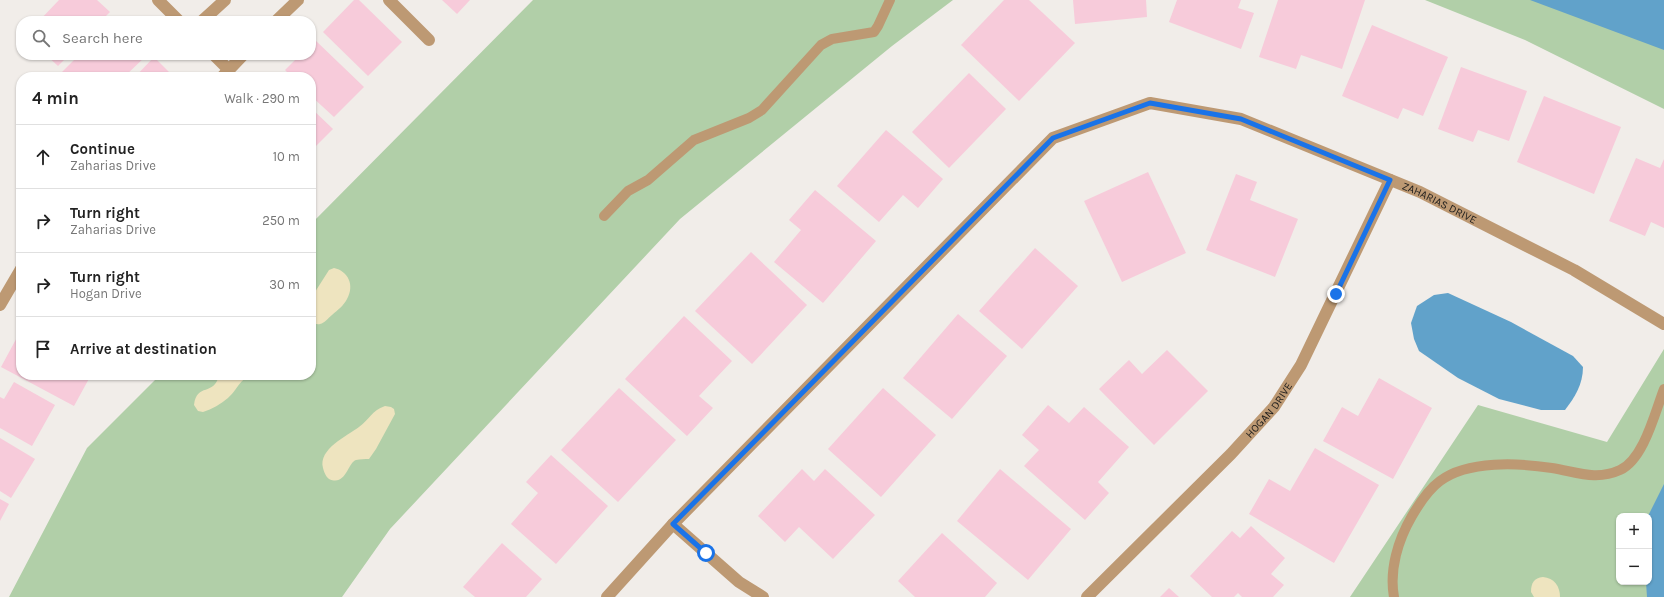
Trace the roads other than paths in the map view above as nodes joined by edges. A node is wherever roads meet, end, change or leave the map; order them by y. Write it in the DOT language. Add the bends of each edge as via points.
graph roads {
  1 [pos="158,0"];
  2 [pos="225,0"];
  3 [pos="298,0"];
  4 [pos="389,0"];
  5 [pos="890,0"];
  6 [pos="174,16"];
  7 [pos="207,16"];
  8 [pos="281,16"];
  9 [pos="429,40"];
  10 [pos="217,60"];
  11 [pos="238,60"];
  12 [pos="225,72"];
  13 [pos="227,72"];
  14 [pos="1390,180"];
  15 [pos="604,216"];
  16 [pos="16,278"];
  17 [pos="0,305"];
  18 [pos="1664,324"];
  19 [pos="1664,389"];
  20 [pos="673,524"];
  21 [pos="607,597"];
  22 [pos="763,597"];
  23 [pos="1087,597"];
  24 [pos="1394,597"];
  1 -- 6 [label="street"];
  2 -- 7 [label="street"];
  3 -- 8 [label="street"];
  4 -- 9 [label="street"];
  5 -- 15 [label="lane" via="874,32 832,39 821,45 762,110 749,118 694,140 648,180 628,191"];
  10 -- 12 [label="street"];
  11 -- 13 [label="street"];
  14 -- 18 [label="street, ZAHARIAS DRIVE" via="1420,192 1574,270"];
  14 -- 20 [label="street, ZAHARIAS DRIVE" via="1241,119 1150,103 1053,138"];
  14 -- 23 [label="street, HOGAN DRIVE" via="1301,365 1274,407 1231,454"];
  16 -- 17 [label="street"];
  19 -- 24 [label="lane" via="1636,456 1622,469 1601,476 1551,468 1480,466 1457,471 1439,481 1418,505 1404,530 1394,563"];
  20 -- 21 [label="street, ZAHARIAS DRIVE"];
  20 -- 22 [label="street" via="739,582"];
}
